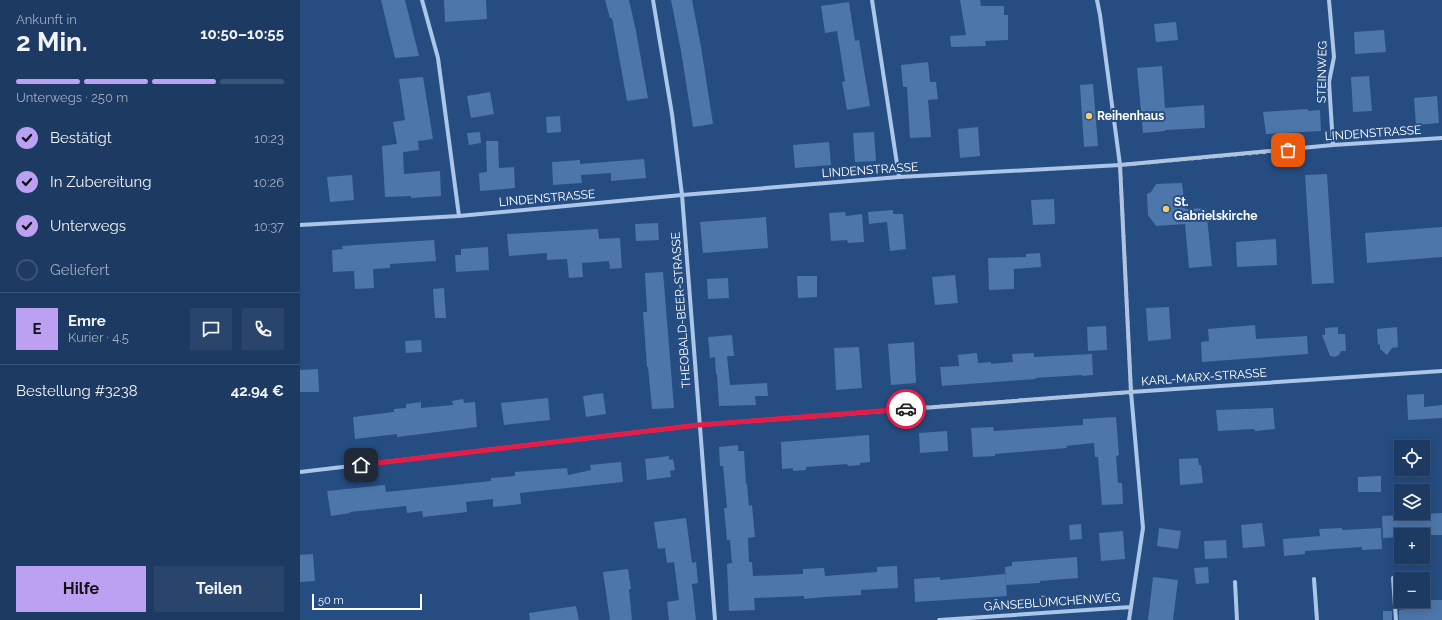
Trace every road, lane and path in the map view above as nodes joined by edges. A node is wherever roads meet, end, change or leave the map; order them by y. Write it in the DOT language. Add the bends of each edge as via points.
graph roads {
  1 [pos="422,0"];
  2 [pos="653,0"];
  3 [pos="872,0"];
  4 [pos="1097,0"];
  5 [pos="1329,0"];
  6 [pos="1442,138"];
  7 [pos="1333,145"];
  8 [pos="1120,165"];
  9 [pos="899,177"];
  10 [pos="682,195"];
  11 [pos="460,216"];
  12 [pos="300,225"];
  13 [pos="1442,371"];
  14 [pos="1131,392"];
  15 [pos="699,425"];
  16 [pos="300,472"];
  17 [pos="1393,578"];
  18 [pos="1314,579"];
  19 [pos="1235,582"];
  20 [pos="1131,607"];
  21 [pos="975,619"];
  22 [pos="715,620"];
  23 [pos="939,620"];
  24 [pos="1129,620"];
  25 [pos="1237,620"];
  26 [pos="1317,620"];
  27 [pos="1396,620"];
  1 -- 11 [label="street" via="438,58"];
  2 -- 10 [label="street, THEOBALD-BEER-STRASSE" via="672,114"];
  3 -- 9 [label="street"];
  4 -- 8 [label="street"];
  5 -- 7 [label="street, STEINWEG" via="1334,58 1329,82"];
  6 -- 7 [label="street, LINDENSTRASSE"];
  7 -- 8 [label="street, LINDENSTRASSE"];
  8 -- 9 [label="street, LINDENSTRASSE"];
  8 -- 14 [label="street"];
  9 -- 10 [label="street, LINDENSTRASSE"];
  10 -- 11 [label="street, LINDENSTRASSE"];
  10 -- 15 [label="street, THEOBALD-BEER-STRASSE"];
  11 -- 12 [label="street, LINDENSTRASSE"];
  13 -- 14 [label="street, KARL-MARX-STRASSE"];
  14 -- 15 [label="street, KARL-MARX-STRASSE"];
  14 -- 20 [label="street" via="1143,528"];
  15 -- 16 [label="street, KARL-MARX-STRASSE"];
  15 -- 22 [label="street, THEOBALD-BEER-STRASSE"];
  17 -- 27 [label="street"];
  18 -- 26 [label="street"];
  19 -- 25 [label="street"];
  20 -- 21 [label="street, GÄNSEBLÜMCHENWEG"];
  20 -- 24 [label="street"];
  21 -- 23 [label="street, GÄNSEBLÜMCHENWEG"];
}
